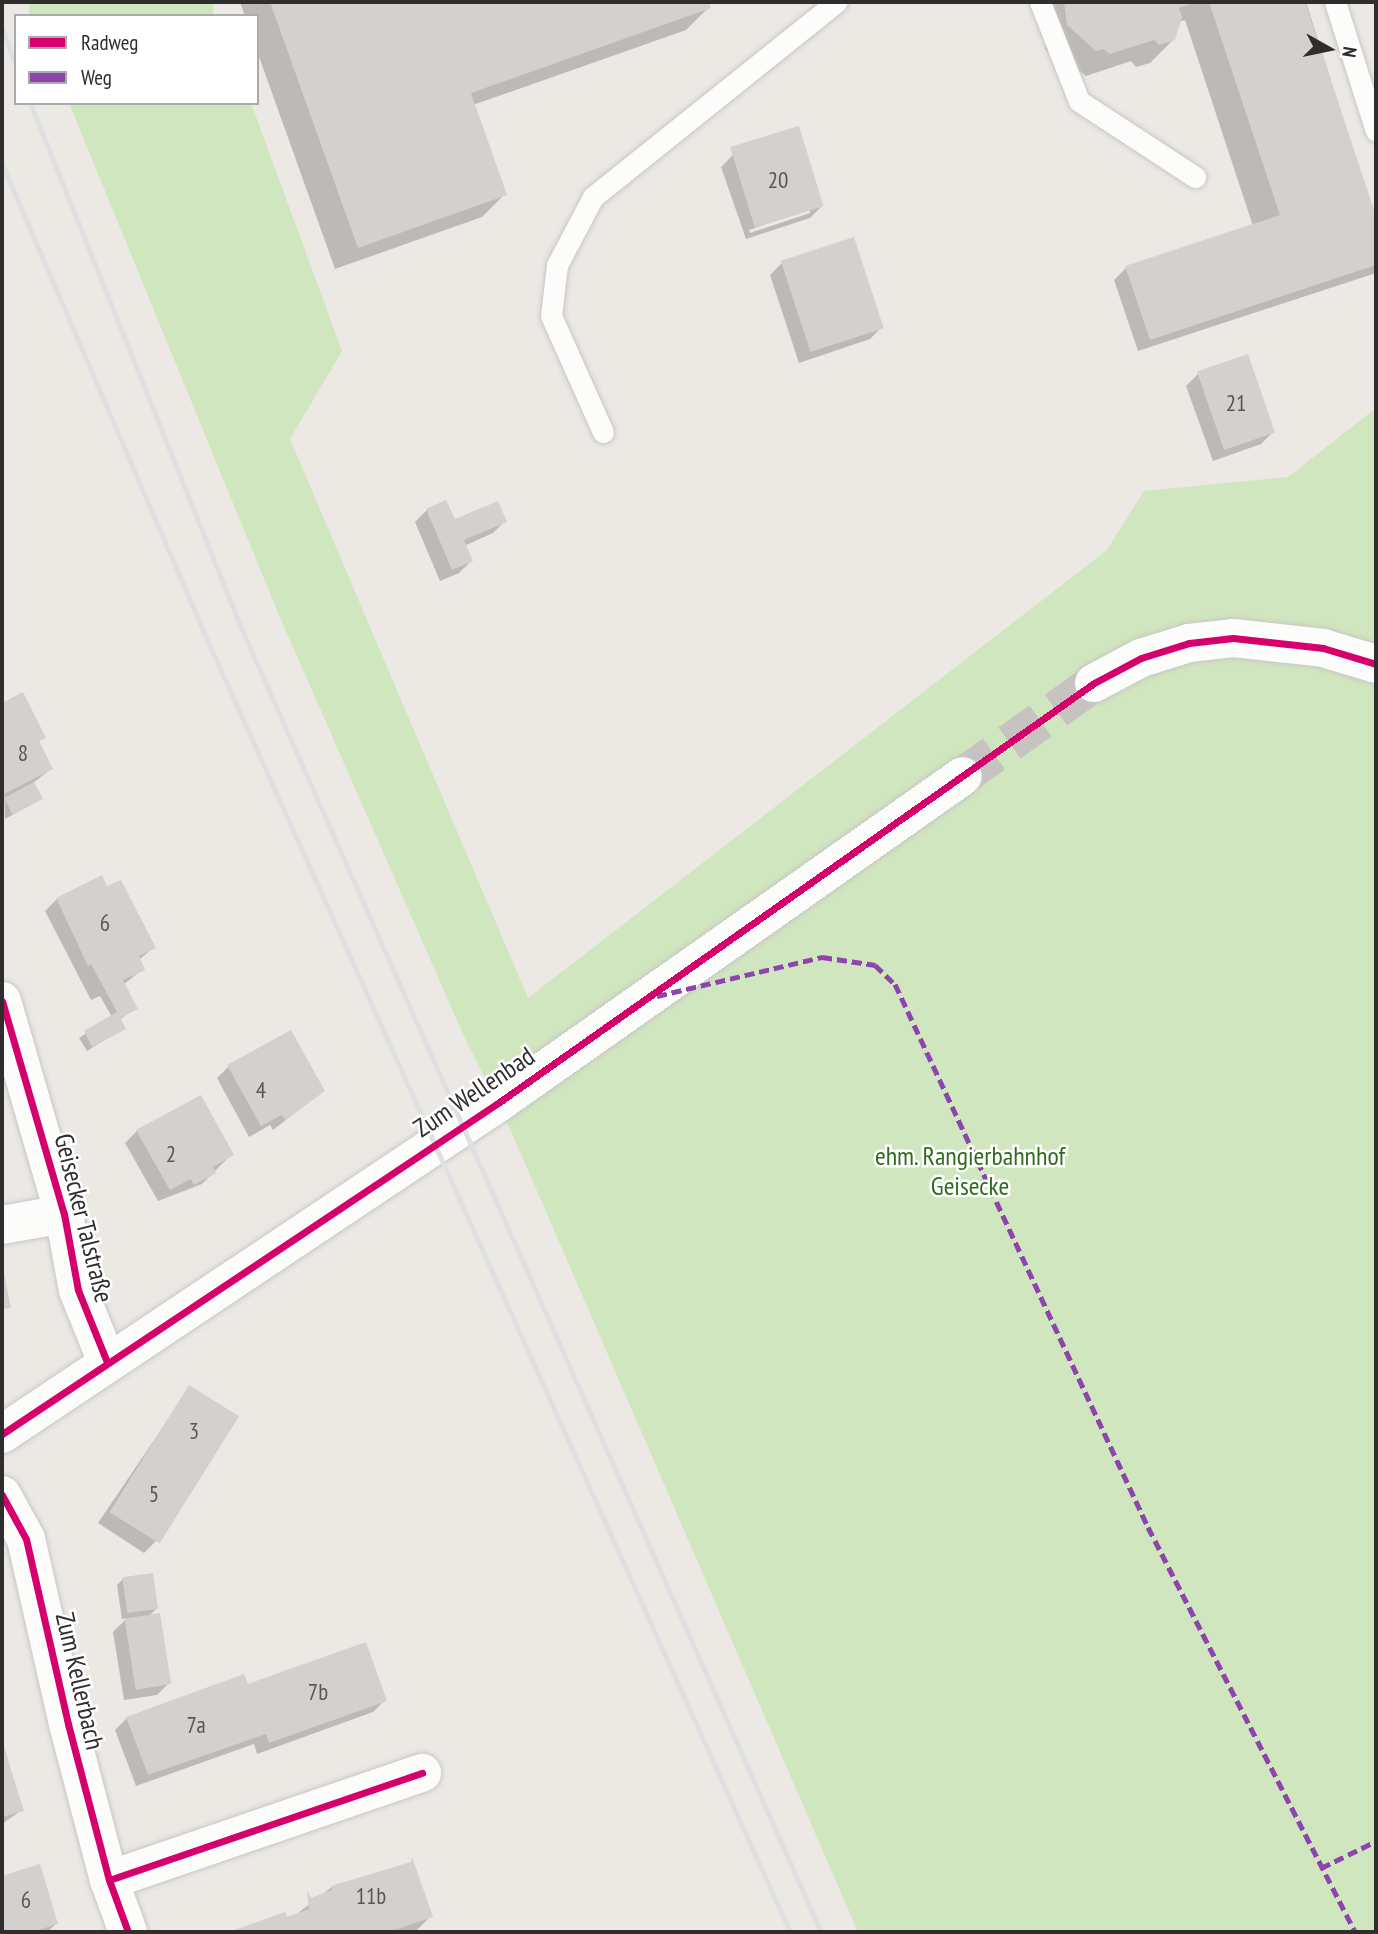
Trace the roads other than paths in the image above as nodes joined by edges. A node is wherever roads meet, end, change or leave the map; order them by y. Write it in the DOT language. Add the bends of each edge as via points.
graph roads {
  1 [pos="836,2"];
  2 [pos="1040,2"];
  3 [pos="1335,2"];
  4 [pos="1376,131"];
  5 [pos="1195,177"];
  6 [pos="603,432"];
  7 [pos="1376,664"];
  8 [pos="1094,683"];
  9 [pos="964,776"];
  10 [pos="2,1001"];
  11 [pos="64,1214"];
  12 [pos="2,1225"];
  13 [pos="107,1362"];
  14 [pos="2,1434"];
  15 [pos="2,1495"];
  16 [pos="422,1773"];
  17 [pos="109,1880"];
  18 [pos="128,1932"];
  1 -- 6 [label="lane" via="593,198 557,265 551,316"];
  2 -- 5 [label="lane" via="1079,101"];
  3 -- 4 [label="lane"];
  7 -- 8 [label="main road" via="1323,648 1233,638 1165,650"];
  9 -- 13 [label="main road, Zum Wellenbad" via="498,1102"];
  10 -- 11 [label="main road, Geisecker Talstraße"];
  11 -- 12 [label="main road"];
  11 -- 13 [label="main road, Geisecker Talstraße" via="82,1302"];
  13 -- 14 [label="main road, Zum Wellenbad"];
  15 -- 17 [label="main road, Zum Kellerbach" via="26,1539"];
  16 -- 17 [label="main road"];
  17 -- 18 [label="main road, Zum Kellerbach"];
}
